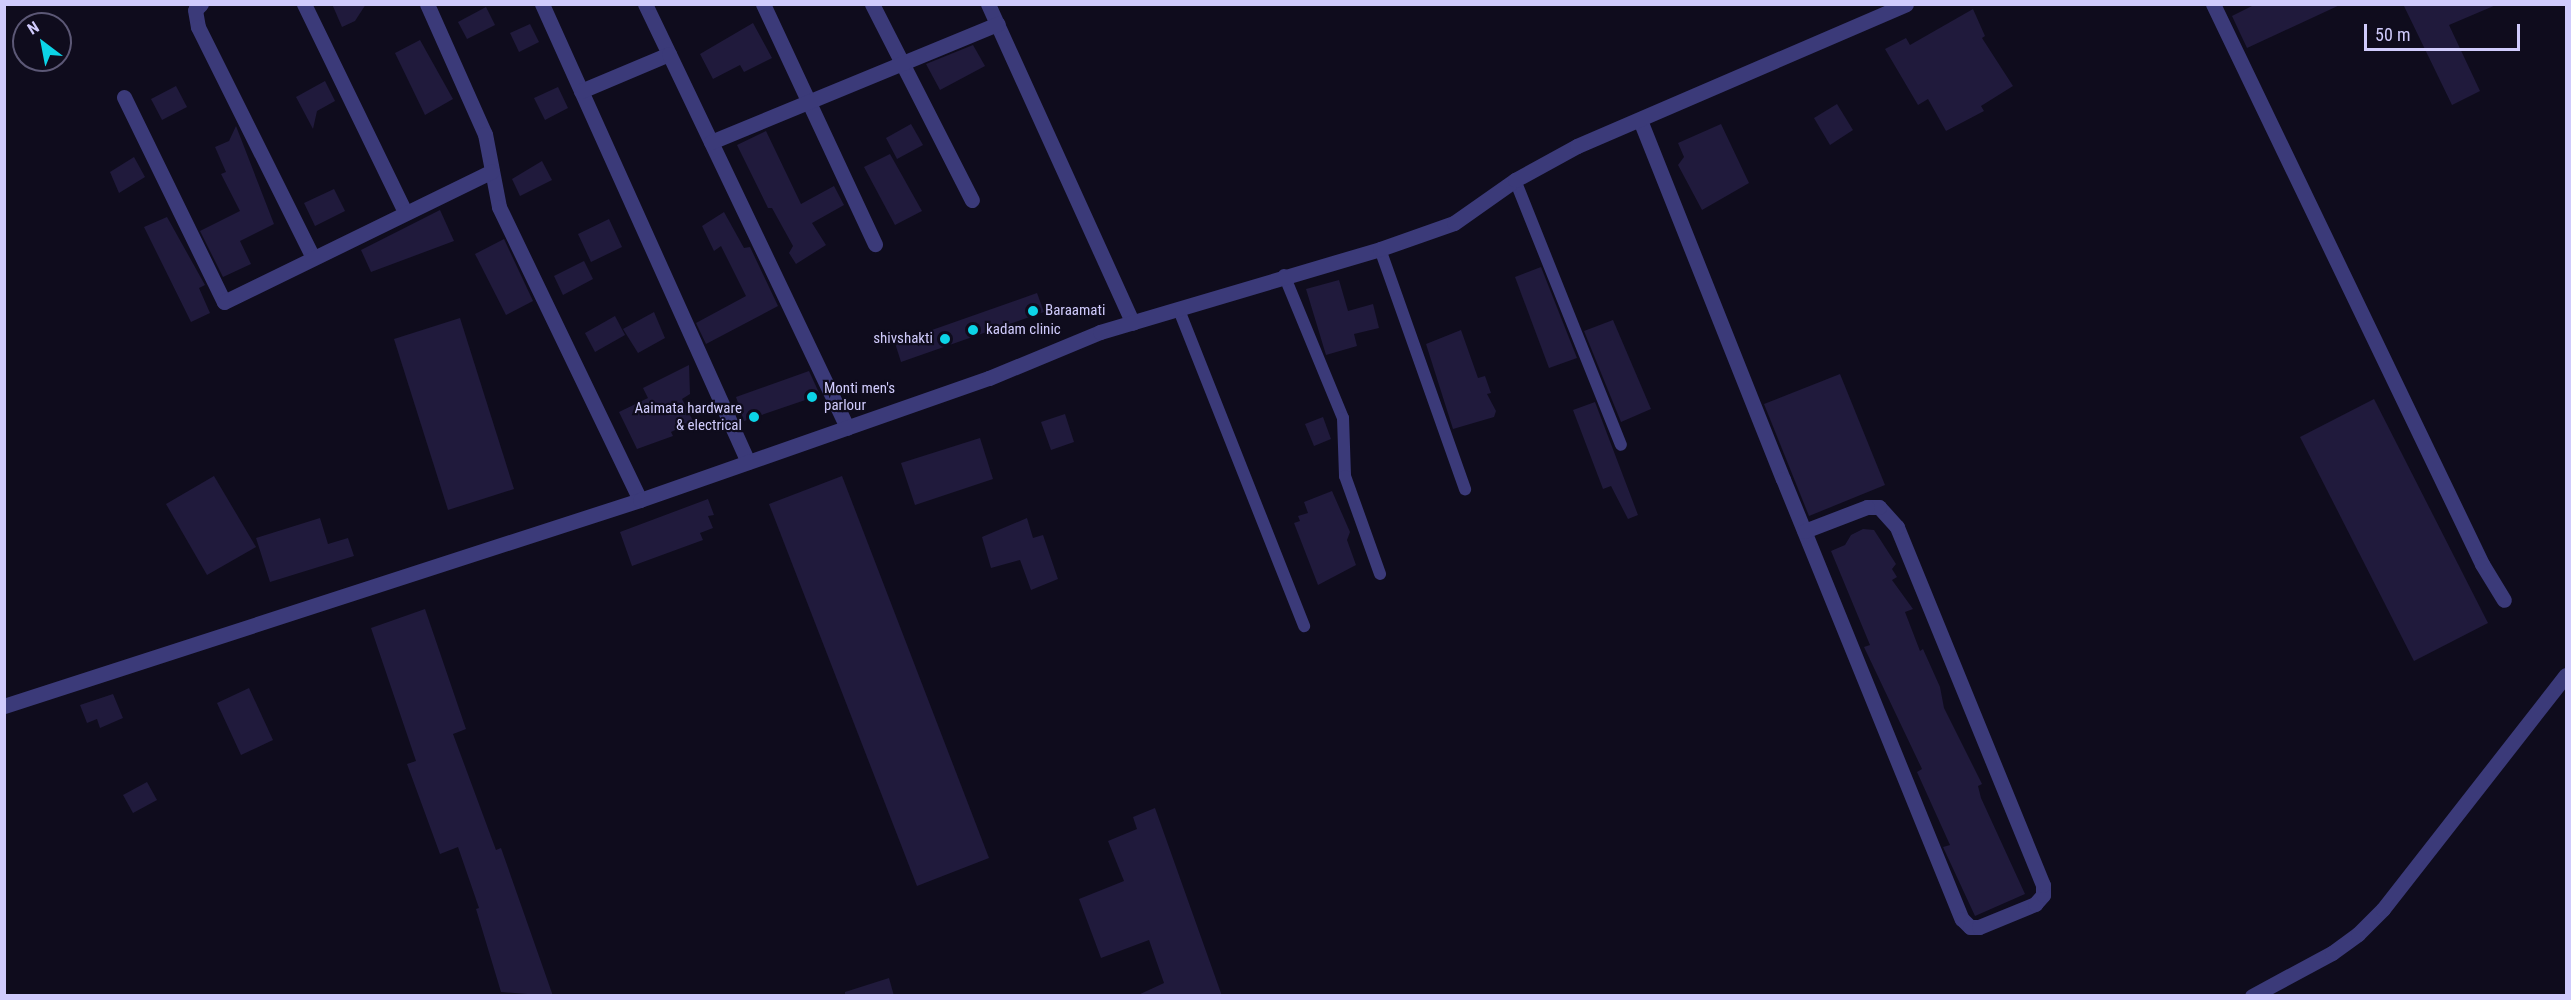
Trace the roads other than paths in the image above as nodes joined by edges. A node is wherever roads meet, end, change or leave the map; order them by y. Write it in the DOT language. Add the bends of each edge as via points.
graph roads {
  1 [pos="201,4"];
  2 [pos="304,4"];
  3 [pos="427,4"];
  4 [pos="542,4"];
  5 [pos="645,4"];
  6 [pos="763,4"];
  7 [pos="872,4"];
  8 [pos="987,4"];
  9 [pos="1906,4"];
  10 [pos="2213,4"];
  11 [pos="998,24"];
  12 [pos="669,54"];
  13 [pos="900,63"];
  14 [pos="581,91"];
  15 [pos="124,97"];
  16 [pos="809,102"];
  17 [pos="1640,120"];
  18 [pos="711,142"];
  19 [pos="492,171"];
  20 [pos="1515,180"];
  21 [pos="972,200"];
  22 [pos="405,212"];
  23 [pos="875,244"];
  24 [pos="1380,249"];
  25 [pos="312,256"];
  26 [pos="1284,275"];
  27 [pos="1179,310"];
  28 [pos="1133,322"];
  29 [pos="847,428"];
  30 [pos="1621,445"];
  31 [pos="748,462"];
  32 [pos="1465,489"];
  33 [pos="640,500"];
  34 [pos="1804,531"];
  35 [pos="1380,574"];
  36 [pos="2504,600"];
  37 [pos="1304,626"];
  38 [pos="2566,675"];
  39 [pos="4,706"];
  40 [pos="2252,996"];
  1 -- 25 [label="street" via="195,10 198,27"];
  2 -- 22 [label="street"];
  3 -- 19 [label="street" via="485,134"];
  4 -- 14 [label="street"];
  5 -- 12 [label="street"];
  6 -- 16 [label="street"];
  7 -- 13 [label="street"];
  8 -- 11 [label="street"];
  9 -- 17 [label="street"];
  10 -- 36 [label="street" via="2482,564"];
  11 -- 13 [label="street"];
  11 -- 28 [label="street"];
  12 -- 14 [label="street"];
  12 -- 18 [label="street"];
  13 -- 16 [label="street"];
  13 -- 21 [label="street"];
  14 -- 31 [label="street"];
  15 -- 25 [label="street" via="224,302"];
  16 -- 18 [label="street"];
  16 -- 23 [label="street"];
  17 -- 20 [label="street" via="1577,146"];
  17 -- 34 [label="street"];
  18 -- 29 [label="street"];
  19 -- 22 [label="street"];
  19 -- 33 [label="street" via="499,207"];
  20 -- 24 [label="street" via="1454,223"];
  20 -- 30 [label="lane"];
  22 -- 25 [label="street"];
  24 -- 26 [label="street"];
  24 -- 32 [label="lane"];
  26 -- 27 [label="street"];
  26 -- 35 [label="lane" via="1343,418 1345,476"];
  27 -- 28 [label="street"];
  27 -- 37 [label="lane"];
  28 -- 29 [label="street"];
  29 -- 31 [label="street"];
  31 -- 33 [label="street"];
  33 -- 39 [label="street"];
  34 -- 34 [label="street" via="1962,919 1970,927 1979,927 2035,903 2043,895 2043,885 1897,527 1879,507 1867,507"];
  38 -- 40 [label="street" via="2383,909 2332,952"];
}
